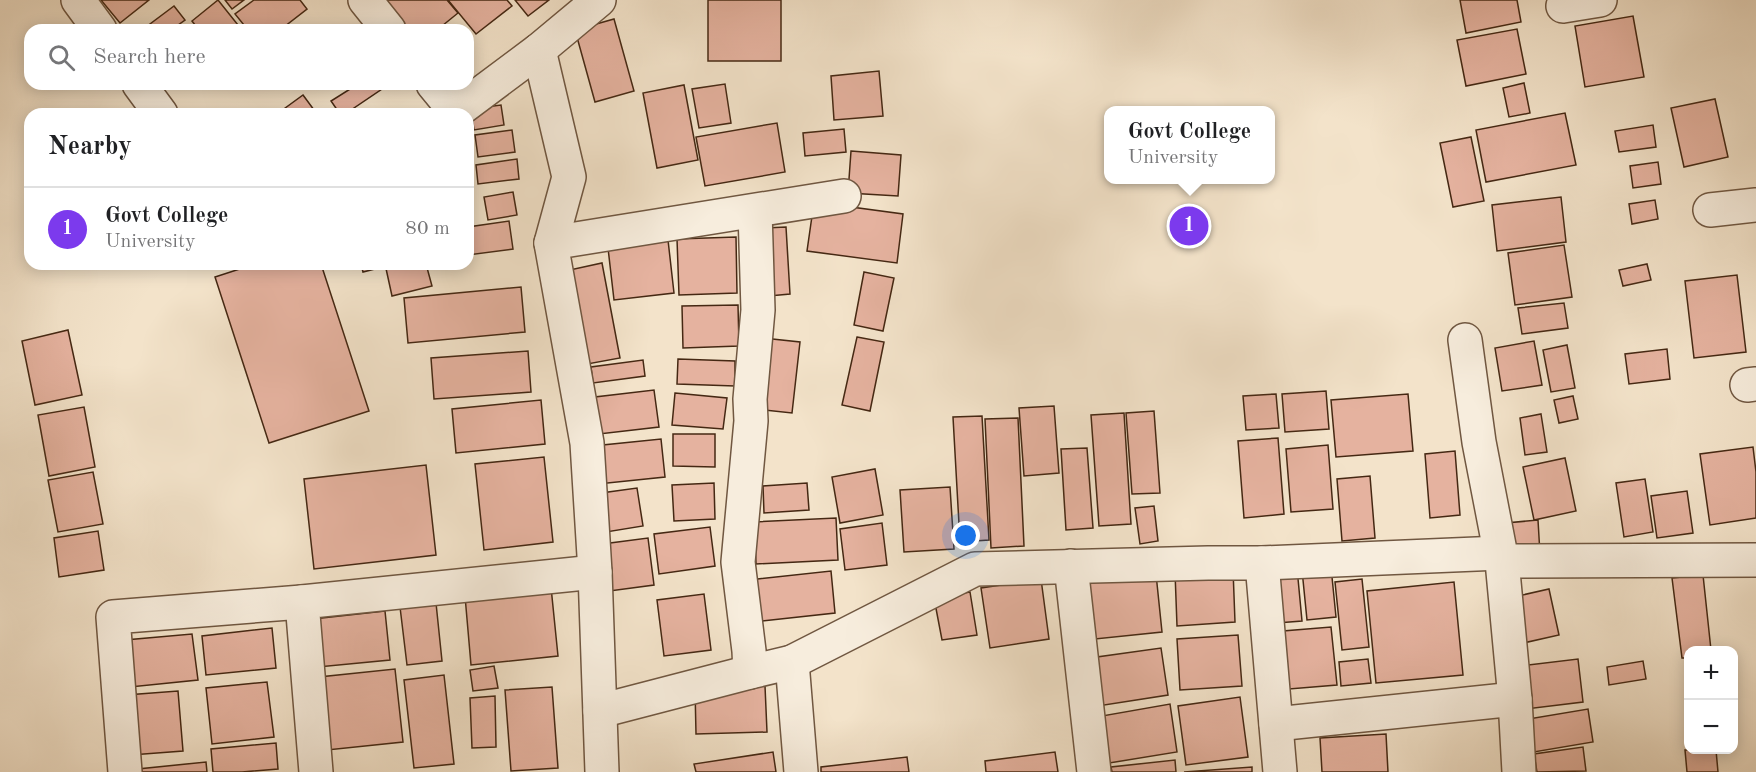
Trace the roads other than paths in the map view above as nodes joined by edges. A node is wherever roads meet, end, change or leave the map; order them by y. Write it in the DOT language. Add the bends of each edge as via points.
graph roads {
  1 [pos="78,0"];
  2 [pos="365,0"];
  3 [pos="599,0"];
  4 [pos="1600,0"];
  5 [pos="1563,6"];
  6 [pos="96,24"];
  7 [pos="384,24"];
  8 [pos="539,50"];
  9 [pos="143,90"];
  10 [pos="437,90"];
  11 [pos="157,108"];
  12 [pos="450,108"];
  13 [pos="460,108"];
  14 [pos="844,196"];
  15 [pos="1756,205"];
  16 [pos="1710,210"];
  17 [pos="755,211"];
  18 [pos="551,243"];
  19 [pos="1465,340"];
  20 [pos="1501,557"];
  21 [pos="1756,560"];
  22 [pos="1262,563"];
  23 [pos="1071,566"];
  24 [pos="595,572"];
  25 [pos="302,602"];
  26 [pos="792,662"];
  27 [pos="750,672"];
  28 [pos="1515,699"];
  29 [pos="600,711"];
  30 [pos="1276,724"];
  31 [pos="125,772"];
  32 [pos="316,772"];
  33 [pos="602,772"];
  34 [pos="801,772"];
  35 [pos="1094,772"];
  36 [pos="1280,772"];
  37 [pos="1519,772"];
  1 -- 6 [label="street"];
  2 -- 7 [label="street"];
  3 -- 8 [label="street"];
  4 -- 5 [label="street"];
  8 -- 13 [label="street"];
  8 -- 18 [label="street" via="569,177"];
  9 -- 11 [label="street"];
  10 -- 12 [label="street"];
  14 -- 17 [label="street"];
  15 -- 16 [label="street"];
  17 -- 18 [label="street"];
  17 -- 27 [label="street" via="758,310 738,562"];
  18 -- 24 [label="street" via="587,443"];
  19 -- 20 [label="street"];
  20 -- 21 [label="street"];
  20 -- 22 [label="street"];
  20 -- 28 [label="street"];
  22 -- 23 [label="street"];
  22 -- 30 [label="street"];
  23 -- 26 [label="street" via="975,569"];
  23 -- 35 [label="street"];
  24 -- 25 [label="street"];
  24 -- 29 [label="street"];
  25 -- 31 [label="street" via="113,617"];
  25 -- 32 [label="street"];
  26 -- 27 [label="street"];
  26 -- 34 [label="street"];
  27 -- 29 [label="street"];
  28 -- 30 [label="street"];
  28 -- 37 [label="street"];
  29 -- 33 [label="street"];
  30 -- 36 [label="street"];
}
